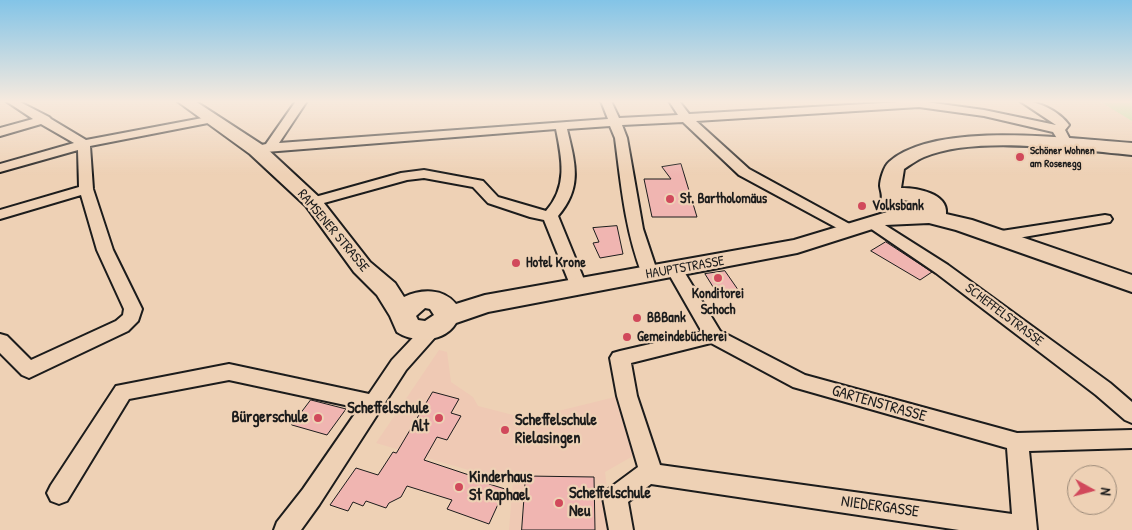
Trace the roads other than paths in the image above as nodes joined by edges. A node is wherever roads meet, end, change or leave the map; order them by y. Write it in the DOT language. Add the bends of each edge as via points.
graph roads {
  1 [pos="21,126"];
  2 [pos="55,126"];
  3 [pos="178,126"];
  4 [pos="225,126"];
  5 [pos="281,126"];
  6 [pos="575,126"];
  7 [pos="617,126"];
  8 [pos="694,126"];
  9 [pos="1026,126"];
  10 [pos="1063,126"];
  11 [pos="561,127"];
  12 [pos="0,132"];
  13 [pos="1063,137"];
  14 [pos="84,144"];
  15 [pos="263,148"];
  16 [pos="1128,151"];
  17 [pos="0,168"];
  18 [pos="86,188"];
  19 [pos="313,202"];
  20 [pos="897,209"];
  21 [pos="0,215"];
  22 [pos="550,216"];
  23 [pos="1105,219"];
  24 [pos="995,237"];
  25 [pos="674,269"];
  26 [pos="650,274"];
  27 [pos="1132,284"];
  28 [pos="579,287"];
  29 [pos="426,316"];
  30 [pos="713,336"];
  31 [pos="0,341"];
  32 [pos="399,365"];
  33 [pos="374,403"];
  34 [pos="1132,414"];
  35 [pos="1132,439"];
  36 [pos="1017,442"];
  37 [pos="651,471"];
  38 [pos="59,493"];
  39 [pos="286,530"];
  40 [pos="621,530"];
  1 -- 12 [label="street"];
  2 -- 14 [label="street"];
  3 -- 14 [label="street"];
  4 -- 15 [label="main road, RAMSENER STRASSE"];
  5 -- 15 [label="street"];
  6 -- 11 [label="street"];
  7 -- 26 [label="street" via="635,228"];
  8 -- 20 [label="street, SCHEFFELSTRASSE" via="744,172"];
  9 -- 13 [label="street"];
  10 -- 13 [label="street"];
  11 -- 15 [label="street"];
  11 -- 22 [label="street" via="571,178 559,208"];
  13 -- 16 [label="main road"];
  13 -- 20 [label="main road" via="947,145 911,154 895,166"];
  14 -- 17 [label="street"];
  14 -- 18 [label="street"];
  15 -- 19 [label="main road, RAMSENER STRASSE"];
  18 -- 21 [label="street"];
  18 -- 31 [label="street" via="105,250 133,309 132,317 122,326 29,370"];
  19 -- 22 [label="street" via="424,174 478,184 493,200"];
  19 -- 29 [label="main road, RAMSENER STRASSE" via="362,267 386,289"];
  20 -- 24 [label="main road" via="964,225"];
  20 -- 25 [label="main road, HAUPTSTRASSE" via="797,246"];
  20 -- 34 [label="street, SCHEFFELSTRASSE" via="942,269"];
  22 -- 28 [label="street"];
  23 -- 24 [label="street"];
  24 -- 27 [label="main road"];
  25 -- 26 [label="main road, HAUPTSTRASSE"];
  25 -- 30 [label="street"];
  26 -- 28 [label="main road, HAUPTSTRASSE"];
  28 -- 29 [label="main road, HAUPTSTRASSE"];
  29 -- 32 [label="street"];
  30 -- 36 [label="street, GARTENSTRASSE" via="800,381"];
  30 -- 37 [label="street" via="620,358 627,396"];
  32 -- 33 [label="street"];
  33 -- 38 [label="street" via="229,372 123,392"];
  33 -- 39 [label="street"];
  35 -- 36 [label="street, GARTENSTRASSE"];
  36 -- 37 [label="street, NIEDERGASSE" via="1026,528 652,474"];
  37 -- 40 [label="street" via="615,498"];
}
